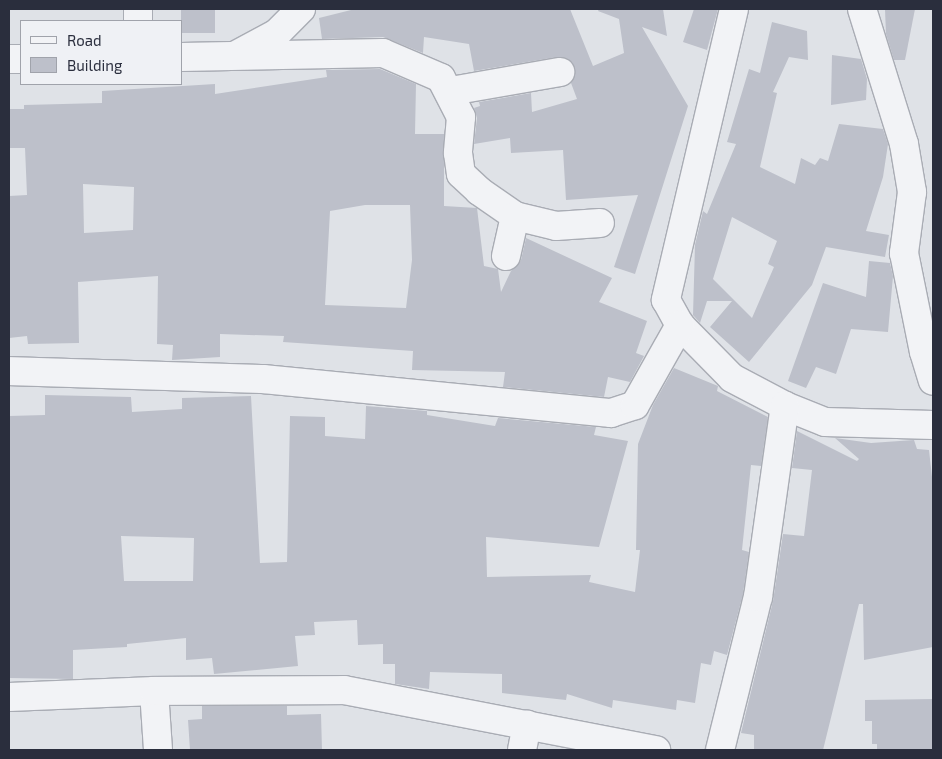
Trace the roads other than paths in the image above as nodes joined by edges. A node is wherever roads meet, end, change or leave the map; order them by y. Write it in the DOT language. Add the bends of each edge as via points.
graph roads {
  1 [pos="301,9"];
  2 [pos="734,9"];
  3 [pos="862,9"];
  4 [pos="182,57"];
  5 [pos="231,58"];
  6 [pos="560,72"];
  7 [pos="450,91"];
  8 [pos="923,189"];
  9 [pos="515,216"];
  10 [pos="600,223"];
  11 [pos="506,256"];
  12 [pos="680,325"];
  13 [pos="9,371"];
  14 [pos="933,381"];
  15 [pos="785,406"];
  16 [pos="933,425"];
  17 [pos="154,691"];
  18 [pos="9,697"];
  19 [pos="527,724"];
  20 [pos="158,750"];
  21 [pos="522,750"];
  22 [pos="656,750"];
  23 [pos="720,750"];
  1 -- 5 [label="street" via="277,33"];
  2 -- 12 [label="street" via="666,300"];
  3 -- 8 [label="street" via="904,144"];
  4 -- 5 [label="street"];
  5 -- 7 [label="street" via="383,53 442,78"];
  6 -- 7 [label="street"];
  7 -- 9 [label="street" via="461,117 458,153 461,174"];
  8 -- 14 [label="street" via="904,253"];
  9 -- 10 [label="street" via="556,226"];
  9 -- 11 [label="street"];
  12 -- 13 [label="street" via="635,405 611,413 263,379"];
  12 -- 15 [label="street" via="732,378"];
  15 -- 16 [label="street" via="825,422"];
  15 -- 23 [label="street" via="758,597"];
  17 -- 18 [label="street"];
  17 -- 19 [label="street" via="344,690"];
  17 -- 20 [label="street"];
  19 -- 21 [label="street"];
  19 -- 22 [label="street"];
}
